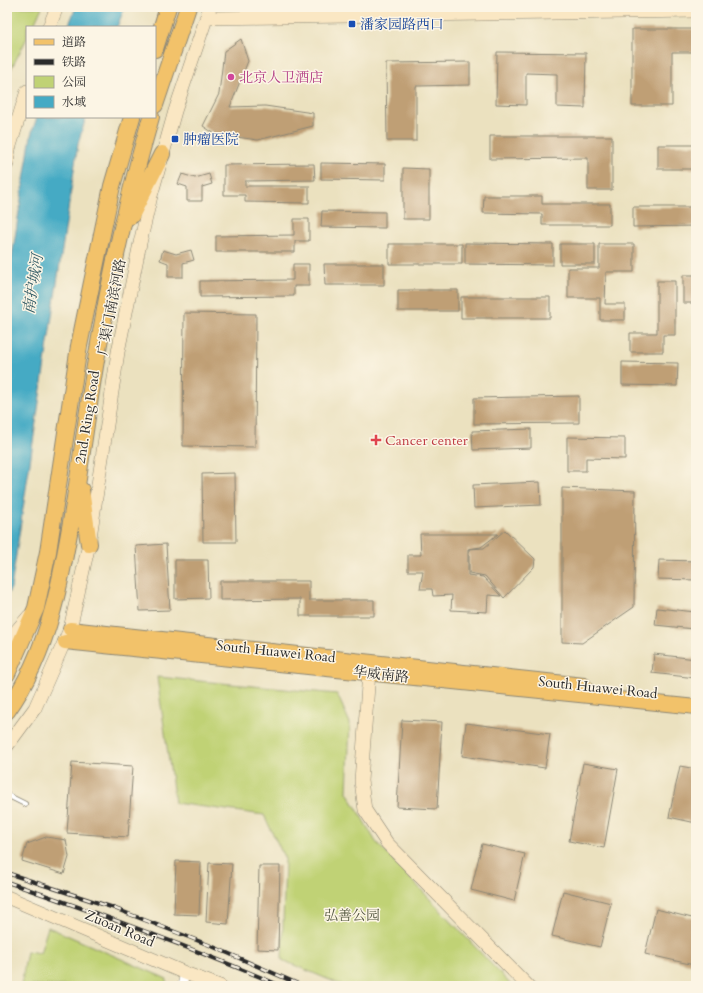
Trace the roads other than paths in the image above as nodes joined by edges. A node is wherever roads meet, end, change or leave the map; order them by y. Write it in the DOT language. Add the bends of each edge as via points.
graph roads {
  1 [pos="57,7"];
  2 [pos="168,7"];
  3 [pos="188,7"];
  4 [pos="696,11"];
  5 [pos="208,13"];
  6 [pos="49,26"];
  7 [pos="156,46"];
  8 [pos="26,94"];
  9 [pos="156,102"];
  10 [pos="132,118"];
  11 [pos="151,118"];
  12 [pos="162,154"];
  13 [pos="7,164"];
  14 [pos="119,238"];
  15 [pos="78,475"];
  16 [pos="89,544"];
  17 [pos="36,608"];
  18 [pos="68,635"];
  19 [pos="7,642"];
  20 [pos="368,672"];
  21 [pos="7,674"];
  22 [pos="696,698"];
  23 [pos="696,707"];
  24 [pos="7,711"];
  25 [pos="7,746"];
  26 [pos="7,795"];
  27 [pos="25,804"];
  28 [pos="7,897"];
  29 [pos="183,980"];
  30 [pos="220,986"];
  31 [pos="528,986"];
  1 -- 6 [label="street"];
  2 -- 7 [label="highway"];
  3 -- 9 [label="highway"];
  4 -- 5 [label="street"];
  5 -- 12 [label="street, 广渠门南滨河路"];
  8 -- 13 [label="street" via="9,149"];
  10 -- 17 [label="highway, 2nd. Ring Road" via="112,186 90,287 48,552"];
  11 -- 14 [label="highway, 2nd. Ring Road"];
  12 -- 14 [label="highway"];
  12 -- 16 [label="street, 广渠门南滨河路" via="140,243 120,345"];
  14 -- 15 [label="highway, 2nd. Ring Road"];
  15 -- 16 [label="highway"];
  15 -- 24 [label="highway, 2nd. Ring Road" via="66,555 52,611 35,659 17,698"];
  16 -- 18 [label="street, 广渠门南滨河路"];
  17 -- 19 [label="street"];
  17 -- 21 [label="highway, 2nd. Ring Road"];
  18 -- 20 [label="main road, 华威南路"];
  18 -- 22 [label="main road, South Huawei Road"];
  18 -- 25 [label="street, 广渠门南滨河路" via="35,708"];
  20 -- 23 [label="main road, 华威南路"];
  20 -- 31 [label="street" via="361,782 365,810 387,843"];
  26 -- 27 [label="lane"];
  28 -- 29 [label="street, Zuoan Road"];
  29 -- 30 [label="street, Zuoan Road"];
}
